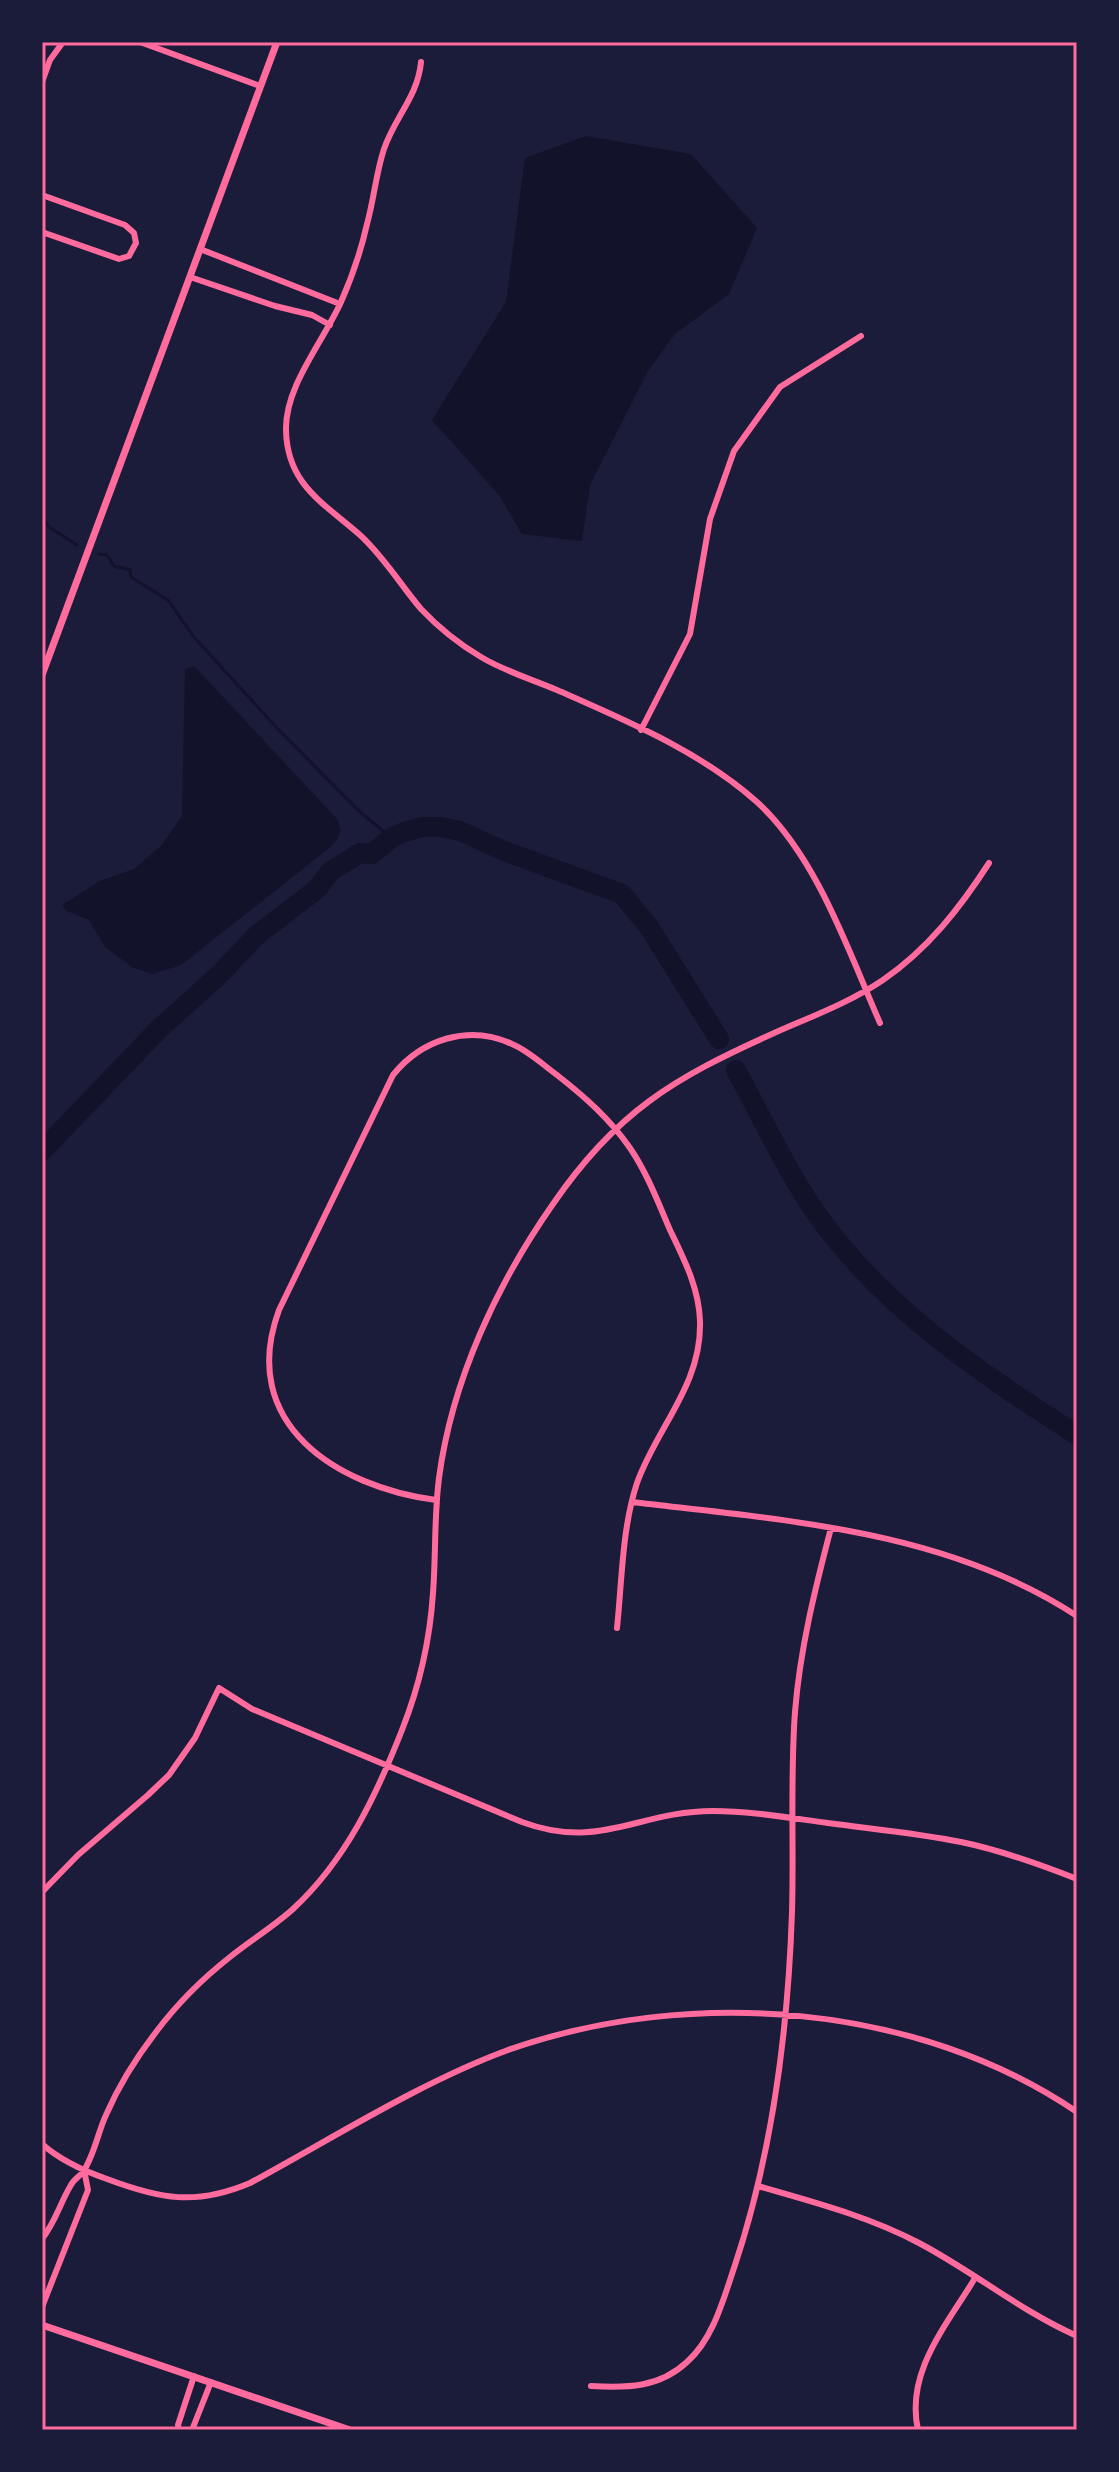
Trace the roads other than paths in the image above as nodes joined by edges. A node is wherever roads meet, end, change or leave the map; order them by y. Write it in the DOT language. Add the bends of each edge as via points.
graph roads {
  1 [pos="63,42"];
  2 [pos="140,42"];
  3 [pos="277,42"];
  4 [pos="421,62"];
  5 [pos="42,82"];
  6 [pos="260,86"];
  7 [pos="42,195"];
  8 [pos="42,232"];
  9 [pos="200,249"];
  10 [pos="190,277"];
  11 [pos="340,304"];
  12 [pos="330,325"];
  13 [pos="861,336"];
  14 [pos="42,675"];
  15 [pos="641,730"];
  16 [pos="989,863"];
  17 [pos="865,991"];
  18 [pos="880,1023"];
  19 [pos="615,1129"];
  20 [pos="436,1500"];
  21 [pos="632,1502"];
  22 [pos="831,1528"];
  23 [pos="1077,1616"];
  24 [pos="617,1628"];
  25 [pos="387,1765"];
  26 [pos="793,1819"];
  27 [pos="1077,1879"];
  28 [pos="42,1892"];
  29 [pos="784,2016"];
  30 [pos="1077,2112"];
  31 [pos="42,2144"];
  32 [pos="84,2170"];
  33 [pos="758,2186"];
  34 [pos="42,2239"];
  35 [pos="975,2278"];
  36 [pos="42,2307"];
  37 [pos="42,2325"];
  38 [pos="1077,2336"];
  39 [pos="194,2376"];
  40 [pos="211,2381"];
  41 [pos="591,2386"];
  42 [pos="179,2430"];
  43 [pos="192,2430"];
  44 [pos="350,2430"];
  45 [pos="918,2430"];
  1 -- 5 [label="street"];
  2 -- 6 [label="street"];
  3 -- 6 [label="street"];
  4 -- 11 [label="street" via="418,86 384,149 360,250"];
  6 -- 9 [label="street"];
  7 -- 8 [label="street" via="125,225 136,243 129,256 119,259"];
  9 -- 10 [label="street"];
  9 -- 11 [label="street"];
  10 -- 12 [label="street"];
  10 -- 14 [label="street"];
  11 -- 12 [label="street"];
  12 -- 15 [label="street" via="295,387 286,418 289,453 307,490 370,544 423,610 462,644 493,664"];
  13 -- 15 [label="street" via="780,387 734,451 710,519 690,634"];
  15 -- 17 [label="street" via="712,767 772,817 811,872"];
  16 -- 17 [label="street" via="927,944"];
  17 -- 18 [label="street"];
  17 -- 19 [label="street" via="680,1078"];
  19 -- 20 [label="street" via="553,1204 493,1306 460,1387"];
  19 -- 20 [label="street" via="590,1102 521,1048 481,1035 447,1038 423,1048 397,1069 382,1092 279,1310 270,1340 269,1372 285,1419 321,1458 371,1485"];
  19 -- 21 [label="street" via="642,1169 688,1268 700,1313 699,1351 691,1377 645,1464"];
  20 -- 25 [label="street" via="425,1650"];
  21 -- 22 [label="street"];
  21 -- 24 [label="street"];
  22 -- 23 [label="street" via="968,1562"];
  22 -- 26 [label="street" via="798,1683"];
  25 -- 26 [label="street" via="557,1833 601,1833 708,1811"];
  25 -- 28 [label="street" via="252,1709 219,1688 195,1738 169,1775"];
  25 -- 32 [label="street" via="356,1831 318,1884 197,1985 154,2033 117,2092"];
  26 -- 27 [label="street" via="962,1842"];
  26 -- 29 [label="street"];
  29 -- 30 [label="street" via="874,2028 945,2045 1014,2074"];
  29 -- 32 [label="street" via="656,2016 526,2044 439,2081 250,2183 218,2195 154,2195"];
  29 -- 33 [label="street" via="776,2097"];
  31 -- 32 [label="street"];
  32 -- 34 [label="street"];
  32 -- 36 [label="street" via="88,2190"];
  33 -- 35 [label="street" via="878,2223"];
  33 -- 41 [label="street" via="719,2307 695,2354 648,2384"];
  35 -- 38 [label="street"];
  35 -- 45 [label="street" via="923,2365 914,2402"];
  37 -- 39 [label="street"];
  39 -- 40 [label="street"];
  39 -- 42 [label="street"];
  40 -- 43 [label="street"];
  40 -- 44 [label="street"];
}
